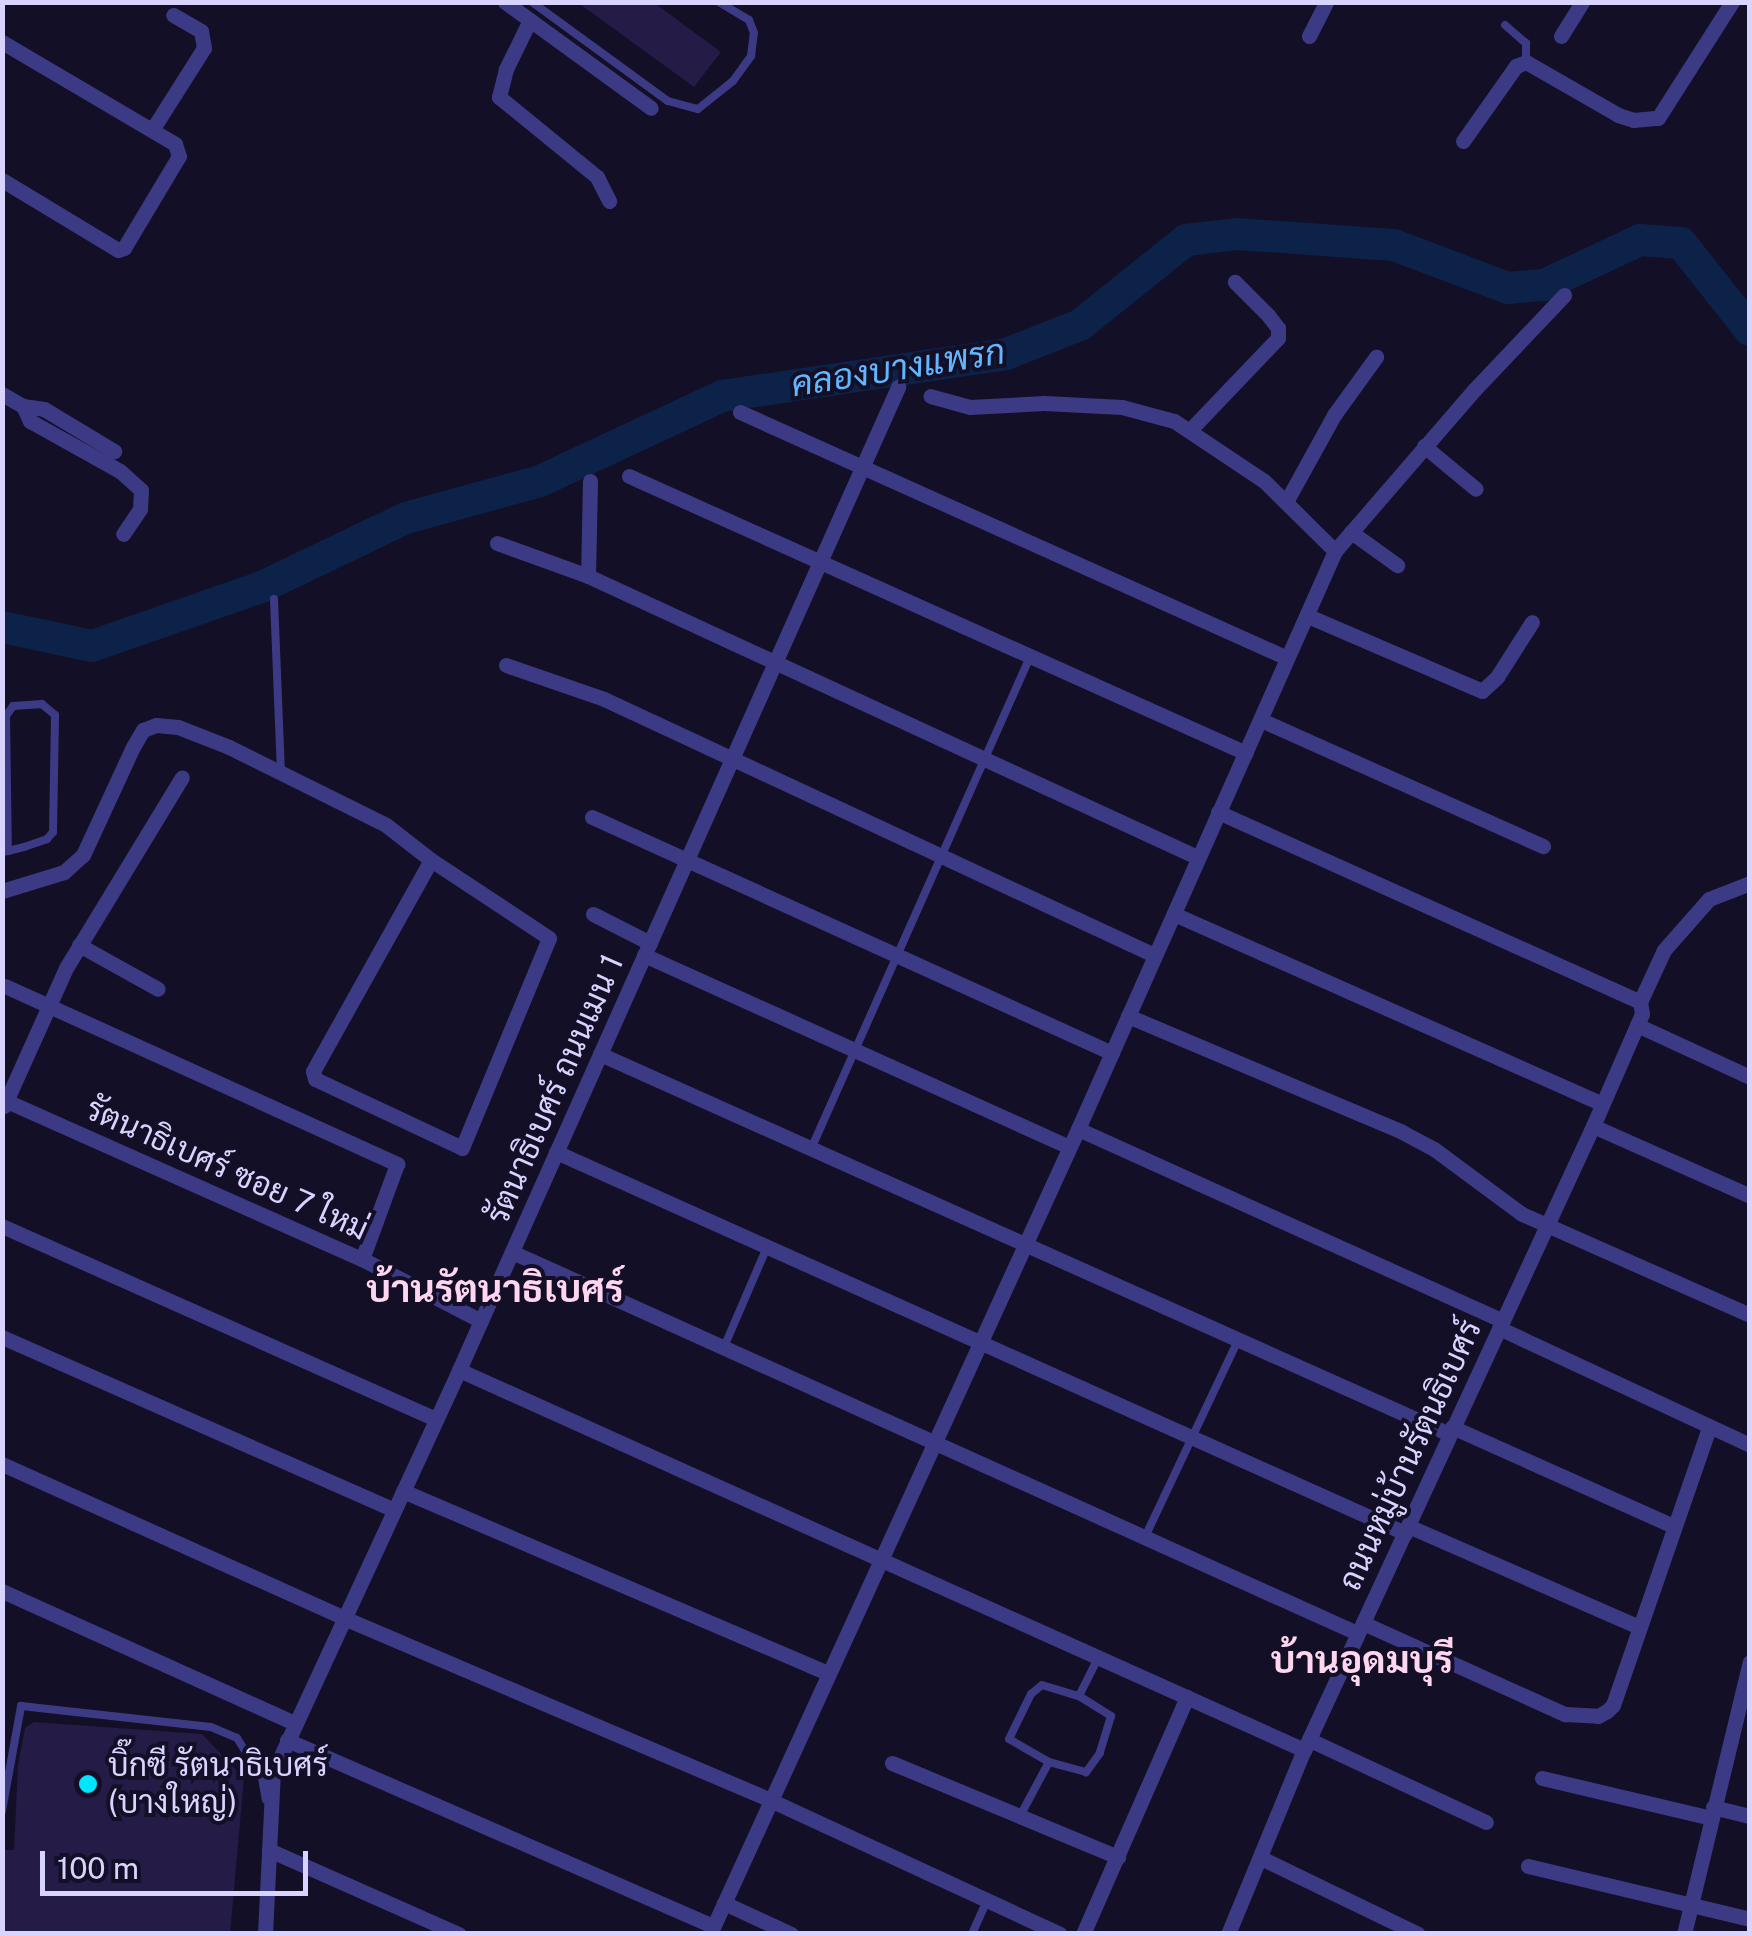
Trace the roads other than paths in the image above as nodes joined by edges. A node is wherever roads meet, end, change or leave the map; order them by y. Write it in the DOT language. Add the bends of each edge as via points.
graph roads {
  1 [pos="505,2"];
  2 [pos="532,2"];
  3 [pos="719,2"];
  4 [pos="1326,2"];
  5 [pos="1582,2"];
  6 [pos="1732,2"];
  7 [pos="173,16"];
  8 [pos="530,20"];
  9 [pos="1505,25"];
  10 [pos="1309,36"];
  11 [pos="1560,36"];
  12 [pos="2,42"];
  13 [pos="1526,62"];
  14 [pos="651,108"];
  15 [pos="152,130"];
  16 [pos="1463,141"];
  17 [pos="2,180"];
  18 [pos="609,201"];
  19 [pos="1235,282"];
  20 [pos="1564,295"];
  21 [pos="1376,357"];
  22 [pos="898,387"];
  23 [pos="2,394"];
  24 [pos="930,396"];
  25 [pos="23,406"];
  26 [pos="740,412"];
  27 [pos="1191,429"];
  28 [pos="1424,446"];
  29 [pos="114,451"];
  30 [pos="864,465"];
  31 [pos="629,476"];
  32 [pos="590,481"];
  33 [pos="1476,489"];
  34 [pos="1286,502"];
  35 [pos="1351,532"];
  36 [pos="123,534"];
  37 [pos="497,542"];
  38 [pos="1335,551"];
  39 [pos="819,564"];
  40 [pos="1397,565"];
  41 [pos="588,576"];
  42 [pos="274,599"];
  43 [pos="1308,616"];
  44 [pos="1532,622"];
  45 [pos="1030,658"];
  46 [pos="1285,658"];
  47 [pos="776,662"];
  48 [pos="506,666"];
  49 [pos="1261,720"];
  50 [pos="1246,753"];
  51 [pos="986,759"];
  52 [pos="732,760"];
  53 [pos="282,773"];
  54 [pos="182,777"];
  55 [pos="1218,812"];
  56 [pos="592,817"];
  57 [pos="1543,846"];
  58 [pos="6,851"];
  59 [pos="1197,857"];
  60 [pos="688,858"];
  61 [pos="944,858"];
  62 [pos="430,860"];
  63 [pos="1750,884"];
  64 [pos="2,891"];
  65 [pos="593,914"];
  66 [pos="1174,914"];
  67 [pos="80,944"];
  68 [pos="647,949"];
  69 [pos="1154,955"];
  70 [pos="900,956"];
  71 [pos="5,986"];
  72 [pos="158,990"];
  73 [pos="1640,1002"];
  74 [pos="50,1007"];
  75 [pos="1128,1016"];
  76 [pos="1636,1025"];
  77 [pos="856,1051"];
  78 [pos="1112,1053"];
  79 [pos="600,1054"];
  80 [pos="1750,1077"];
  81 [pos="1600,1102"];
  82 [pos="4,1103"];
  83 [pos="1594,1126"];
  84 [pos="1078,1129"];
  85 [pos="1070,1148"];
  86 [pos="812,1149"];
  87 [pos="556,1152"];
  88 [pos="1750,1196"];
  89 [pos="1544,1225"];
  90 [pos="2,1226"];
  91 [pos="1025,1245"];
  92 [pos="768,1247"];
  93 [pos="512,1252"];
  94 [pos="362,1258"];
  95 [pos="1750,1315"];
  96 [pos="481,1320"];
  97 [pos="1501,1324"];
  98 [pos="2,1337"];
  99 [pos="1238,1340"];
  100 [pos="978,1342"];
  101 [pos="724,1347"];
  102 [pos="459,1370"];
  103 [pos="436,1419"];
  104 [pos="1709,1427"];
  105 [pos="1450,1431"];
  106 [pos="1192,1439"];
  107 [pos="934,1441"];
  108 [pos="1750,1445"];
  109 [pos="2,1464"];
  110 [pos="403,1491"];
  111 [pos="394,1510"];
  112 [pos="1673,1526"];
  113 [pos="1406,1529"];
  114 [pos="1146,1537"];
  115 [pos="880,1559"];
  116 [pos="2,1590"];
  117 [pos="344,1618"];
  118 [pos="1637,1626"];
  119 [pos="1360,1628"];
  120 [pos="1098,1658"];
  121 [pos="1750,1662"];
  122 [pos="828,1673"];
  123 [pos="1079,1696"];
  124 [pos="1188,1697"];
  125 [pos="1742,1721"];
  126 [pos="295,1723"];
  127 [pos="287,1740"];
  128 [pos="1307,1745"];
  129 [pos="1049,1762"];
  130 [pos="892,1763"];
  131 [pos="1542,1778"];
  132 [pos="770,1800"];
  133 [pos="2,1811"];
  134 [pos="1712,1813"];
  135 [pos="1020,1816"];
  136 [pos="1750,1816"];
  137 [pos="1486,1822"];
  138 [pos="269,1850"];
  139 [pos="1118,1857"];
  140 [pos="1260,1858"];
  141 [pos="1528,1866"];
  142 [pos="988,1900"];
  143 [pos="724,1903"];
  144 [pos="1692,1905"];
  145 [pos="1750,1919"];
  146 [pos="711,1930"];
  147 [pos="262,1934"];
  148 [pos="459,1934"];
  149 [pos="791,1934"];
  150 [pos="972,1934"];
  151 [pos="1060,1934"];
  152 [pos="1083,1934"];
  153 [pos="1228,1934"];
  154 [pos="1418,1934"];
  155 [pos="1684,1934"];
  1 -- 8 [label="street"];
  2 -- 3 [label="lane" via="668,101 698,109 751,56 749,20"];
  4 -- 10 [label="street"];
  5 -- 11 [label="street"];
  6 -- 13 [label="street" via="1658,118 1618,114"];
  7 -- 15 [label="street" via="201,31 204,48"];
  8 -- 14 [label="street"];
  8 -- 18 [label="street" via="499,97 596,177"];
  9 -- 13 [label="lane" via="1526,43"];
  12 -- 15 [label="street"];
  13 -- 16 [label="street" via="1516,66"];
  15 -- 17 [label="street" via="175,144 179,156 124,248 109,247"];
  19 -- 27 [label="street" via="1278,328 1278,338"];
  20 -- 28 [label="street"];
  21 -- 34 [label="street"];
  22 -- 30 [label="street, รัตนาธิเบศร์ ถนนเมน 1"];
  23 -- 25 [label="street"];
  24 -- 27 [label="street" via="970,407 1122,407"];
  25 -- 29 [label="street" via="44,409"];
  25 -- 36 [label="street" via="30,421 120,471 141,490 140,509"];
  26 -- 30 [label="street"];
  27 -- 34 [label="street"];
  28 -- 33 [label="street"];
  28 -- 35 [label="street"];
  30 -- 39 [label="street, รัตนาธิเบศร์ ถนนเมน 1"];
  30 -- 46 [label="street"];
  31 -- 39 [label="street"];
  32 -- 41 [label="street"];
  34 -- 38 [label="street"];
  35 -- 38 [label="street"];
  35 -- 40 [label="street"];
  37 -- 41 [label="street"];
  38 -- 43 [label="street"];
  39 -- 45 [label="street"];
  39 -- 47 [label="street, รัตนาธิเบศร์ ถนนเมน 1"];
  41 -- 47 [label="street"];
  42 -- 53 [label="lane"];
  43 -- 44 [label="street" via="1482,691"];
  43 -- 46 [label="street"];
  45 -- 50 [label="street"];
  45 -- 51 [label="lane"];
  46 -- 49 [label="street"];
  47 -- 51 [label="street"];
  47 -- 52 [label="street, รัตนาธิเบศร์ ถนนเมน 1"];
  48 -- 52 [label="street" via="604,699"];
  49 -- 50 [label="street"];
  49 -- 57 [label="street"];
  50 -- 55 [label="street"];
  51 -- 59 [label="street"];
  51 -- 61 [label="lane"];
  52 -- 60 [label="street, รัตนาธิเบศร์ ถนนเมน 1"];
  52 -- 61 [label="street"];
  53 -- 62 [label="street" via="386,825"];
  53 -- 64 [label="street" via="212,740 156,725 143,730 83,855 64,872"];
  54 -- 67 [label="street"];
  55 -- 59 [label="street"];
  55 -- 73 [label="street"];
  56 -- 60 [label="street"];
  58 -- 58 [label="lane" via="47,840 53,832 56,715 42,704 13,706 6,716"];
  59 -- 66 [label="street"];
  60 -- 68 [label="street, รัตนาธิเบศร์ ถนนเมน 1"];
  60 -- 70 [label="street"];
  61 -- 69 [label="street"];
  61 -- 70 [label="lane"];
  62 -- 62 [label="street" via="313,1071 320,1084 462,1148 549,938"];
  63 -- 73 [label="street, ถนนหมู่บ้านรัตนธิเบศร์" via="1726,890 1692,914 1664,950"];
  65 -- 68 [label="street"];
  66 -- 69 [label="street"];
  66 -- 81 [label="street"];
  67 -- 72 [label="street"];
  67 -- 74 [label="street"];
  68 -- 77 [label="street"];
  68 -- 79 [label="street, รัตนาธิเบศร์ ถนนเมน 1"];
  69 -- 75 [label="street"];
  70 -- 77 [label="lane"];
  70 -- 78 [label="street"];
  71 -- 74 [label="street"];
  73 -- 76 [label="street, ถนนหมู่บ้านรัตนธิเบศร์"];
  74 -- 82 [label="street"];
  74 -- 94 [label="street" via="397,1164"];
  75 -- 78 [label="street"];
  75 -- 89 [label="street" via="1402,1132"];
  76 -- 80 [label="street"];
  76 -- 81 [label="street, ถนนหมู่บ้านรัตนธิเบศร์"];
  77 -- 85 [label="street"];
  77 -- 86 [label="lane"];
  78 -- 84 [label="street"];
  79 -- 86 [label="street"];
  79 -- 87 [label="street, รัตนาธิเบศร์ ถนนเมน 1"];
  81 -- 83 [label="street, ถนนหมู่บ้านรัตนธิเบศร์"];
  82 -- 94 [label="street, รัตนาธิเบศร์ ซอย 7 ใหม่"];
  83 -- 88 [label="street"];
  83 -- 89 [label="street, ถนนหมู่บ้านรัตนธิเบศร์"];
  84 -- 85 [label="street"];
  84 -- 97 [label="street"];
  85 -- 91 [label="street"];
  86 -- 91 [label="street"];
  87 -- 92 [label="street"];
  87 -- 93 [label="street, รัตนาธิเบศร์ ถนนเมน 1"];
  89 -- 95 [label="street"];
  89 -- 97 [label="street, ถนนหมู่บ้านรัตนธิเบศร์"];
  90 -- 103 [label="street"];
  91 -- 99 [label="street"];
  91 -- 100 [label="street"];
  92 -- 100 [label="street"];
  92 -- 101 [label="lane"];
  93 -- 96 [label="street, รัตนาธิเบศร์ ถนนเมน 1"];
  93 -- 101 [label="street"];
  94 -- 96 [label="street, รัตนาธิเบศร์ ซอย 7 ใหม่"];
  96 -- 102 [label="street, รัตนาธิเบศร์ ถนนเมน 1"];
  97 -- 104 [label="street"];
  97 -- 105 [label="street, ถนนหมู่บ้านรัตนธิเบศร์"];
  98 -- 111 [label="street"];
  99 -- 105 [label="street"];
  99 -- 106 [label="lane"];
  100 -- 106 [label="street"];
  100 -- 107 [label="street"];
  101 -- 107 [label="street"];
  102 -- 103 [label="street, รัตนาธิเบศร์ ถนนเมน 1"];
  102 -- 115 [label="street"];
  103 -- 110 [label="street, รัตนาธิเบศร์ ถนนเมน 1"];
  104 -- 108 [label="street"];
  104 -- 112 [label="street"];
  105 -- 112 [label="street"];
  105 -- 113 [label="street, ถนนหมู่บ้านรัตนธิเบศร์"];
  106 -- 113 [label="street"];
  106 -- 114 [label="lane"];
  107 -- 114 [label="street"];
  107 -- 115 [label="street"];
  109 -- 117 [label="street"];
  110 -- 111 [label="street, รัตนาธิเบศร์ ถนนเมน 1"];
  110 -- 122 [label="street"];
  111 -- 117 [label="street, รัตนาธิเบศร์ ถนนเมน 1"];
  112 -- 118 [label="street"];
  113 -- 118 [label="street"];
  113 -- 119 [label="street, ถนนหมู่บ้านรัตนธิเบศร์"];
  114 -- 119 [label="street"];
  115 -- 120 [label="street"];
  115 -- 122 [label="street"];
  116 -- 126 [label="street"];
  117 -- 126 [label="street, รัตนาธิเบศร์ ถนนเมน 1"];
  117 -- 132 [label="street"];
  118 -- 119 [label="street" via="1614,1704 1598,1716 1565,1714"];
  119 -- 128 [label="street, ถนนหมู่บ้านรัตนธิเบศร์"];
  120 -- 123 [label="lane"];
  120 -- 124 [label="street"];
  121 -- 125 [label="street"];
  122 -- 132 [label="street"];
  123 -- 129 [label="lane" via="1111,1716 1100,1753 1086,1772"];
  123 -- 129 [label="lane" via="1037,1688 1011,1733 1014,1746"];
  124 -- 128 [label="street"];
  124 -- 139 [label="street"];
  125 -- 134 [label="street"];
  126 -- 127 [label="street, รัตนาธิเบศร์ ถนนเมน 1"];
  127 -- 138 [label="street, รัตนาธิเบศร์ ถนนเมน 1" via="273,1774"];
  127 -- 146 [label="street"];
  128 -- 137 [label="street"];
  128 -- 140 [label="street, ถนนหมู่บ้านรัตนธิเบศร์"];
  129 -- 135 [label="lane"];
  130 -- 135 [label="street"];
  131 -- 134 [label="street"];
  132 -- 142 [label="street"];
  132 -- 143 [label="street"];
  133 -- 147 [label="lane" via="20,1706 211,1727 237,1738 262,1778 267,1803"];
  134 -- 136 [label="street"];
  134 -- 144 [label="street"];
  135 -- 139 [label="street"];
  138 -- 147 [label="street, รัตนาธิเบศร์ ถนนเมน 1"];
  138 -- 148 [label="street"];
  139 -- 152 [label="street"];
  140 -- 153 [label="street, ถนนหมู่บ้านรัตนธิเบศร์"];
  140 -- 154 [label="street"];
  141 -- 144 [label="street"];
  142 -- 150 [label="lane"];
  142 -- 151 [label="street"];
  143 -- 146 [label="street"];
  143 -- 149 [label="street"];
  144 -- 145 [label="street"];
  144 -- 155 [label="street"];
}
